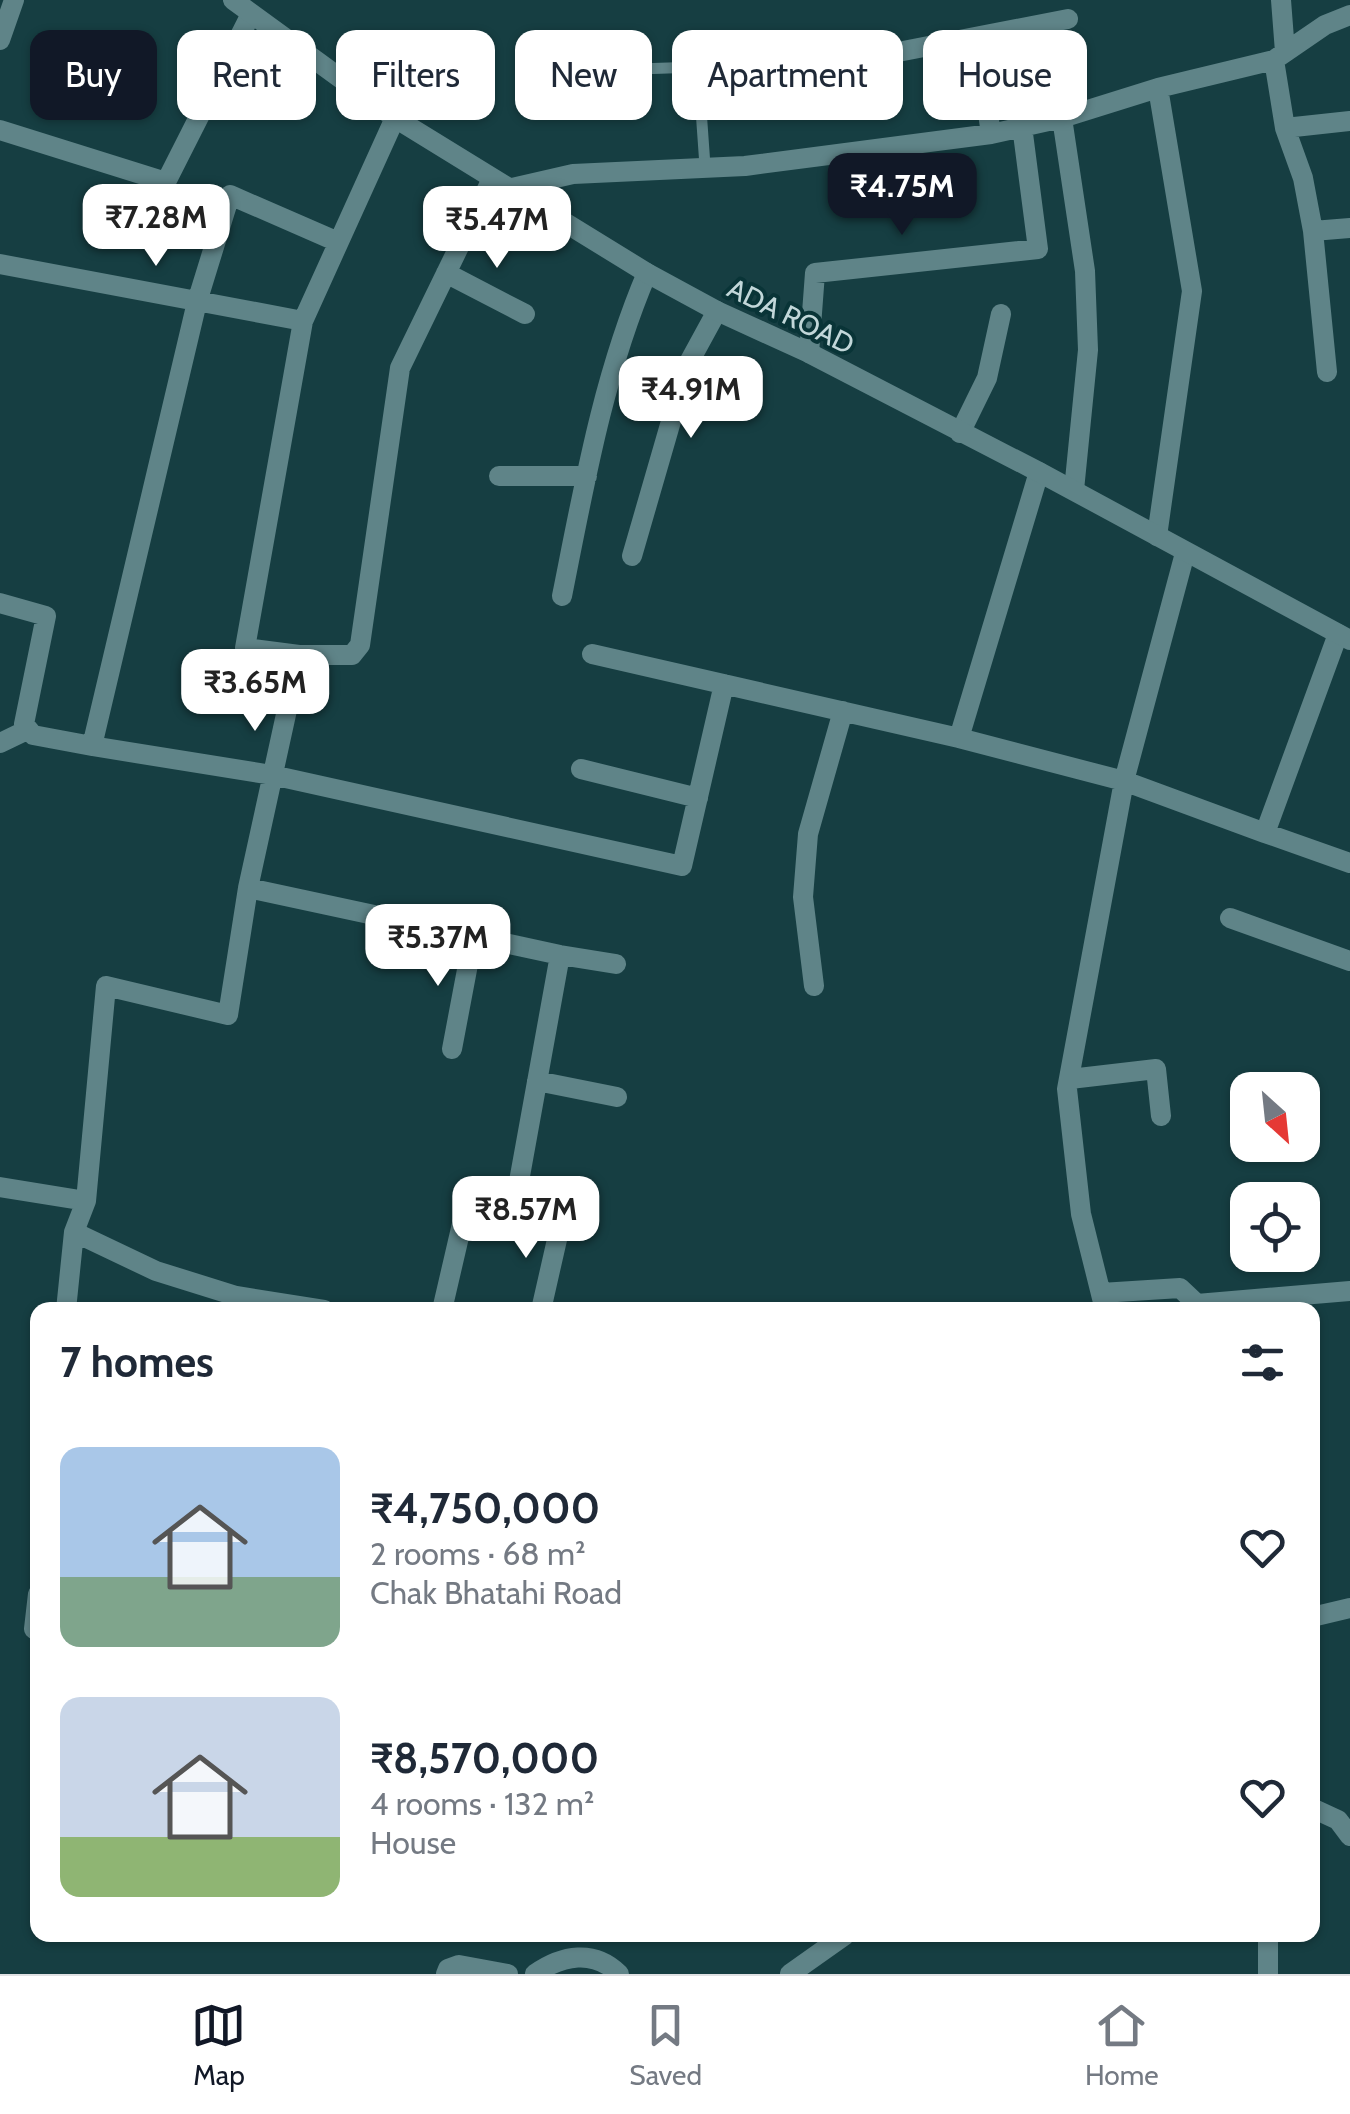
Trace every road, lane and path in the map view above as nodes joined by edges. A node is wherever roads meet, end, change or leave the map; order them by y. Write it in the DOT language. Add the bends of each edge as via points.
graph roads {
  1 [pos="14,0"];
  2 [pos="233,0"];
  3 [pos="1281,0"];
  4 [pos="251,14"];
  5 [pos="1350,14"];
  6 [pos="1068,19"];
  7 [pos="1012,30"];
  8 [pos="0,40"];
  9 [pos="1280,56"];
  10 [pos="652,69"];
  11 [pos="336,75"];
  12 [pos="1158,88"];
  13 [pos="1087,110"];
  14 [pos="394,120"];
  15 [pos="398,120"];
  16 [pos="989,120"];
  17 [pos="1052,120"];
  18 [pos="1062,120"];
  19 [pos="1350,121"];
  20 [pos="1022,126"];
  21 [pos="1285,128"];
  22 [pos="0,130"];
  23 [pos="991,134"];
  24 [pos="705,166"];
  25 [pos="492,179"];
  26 [pos="512,188"];
  27 [pos="1350,228"];
  28 [pos="1312,231"];
  29 [pos="338,242"];
  30 [pos="0,264"];
  31 [pos="446,273"];
  32 [pos="647,273"];
  33 [pos="197,302"];
  34 [pos="717,311"];
  35 [pos="525,314"];
  36 [pos="1001,314"];
  37 [pos="303,321"];
  38 [pos="809,353"];
  39 [pos="1327,372"];
  40 [pos="960,433"];
  41 [pos="1039,472"];
  42 [pos="498,476"];
  43 [pos="587,476"];
  44 [pos="1074,490"];
  45 [pos="1158,536"];
  46 [pos="1186,553"];
  47 [pos="632,556"];
  48 [pos="562,596"];
  49 [pos="0,603"];
  50 [pos="1344,638"];
  51 [pos="592,654"];
  52 [pos="299,655"];
  53 [pos="724,684"];
  54 [pos="843,711"];
  55 [pos="27,730"];
  56 [pos="959,738"];
  57 [pos="0,743"];
  58 [pos="92,746"];
  59 [pos="581,769"];
  60 [pos="272,775"];
  61 [pos="1124,782"];
  62 [pos="698,798"];
  63 [pos="1264,833"];
  64 [pos="1350,864"];
  65 [pos="248,888"];
  66 [pos="1230,918"];
  67 [pos="473,938"];
  68 [pos="560,956"];
  69 [pos="1350,961"];
  70 [pos="616,964"];
  71 [pos="814,986"];
  72 [pos="452,1049"];
  73 [pos="1070,1078"];
  74 [pos="537,1081"];
  75 [pos="616,1097"];
  76 [pos="1161,1116"];
  77 [pos="0,1187"];
  78 [pos="468,1198"];
  79 [pos="516,1198"];
  80 [pos="86,1201"];
  81 [pos="560,1222"];
  82 [pos="74,1232"];
  83 [pos="1350,1291"];
  84 [pos="67,1302"];
  85 [pos="235,1302"];
  86 [pos="444,1302"];
  87 [pos="543,1302"];
  88 [pos="1103,1302"];
  89 [pos="1196,1302"];
  90 [pos="1221,1302"];
  91 [pos="1350,1608"];
  92 [pos="1320,1615"];
  93 [pos="1320,1812"];
  94 [pos="1350,1836"];
  95 [pos="834,1942"];
  96 [pos="1268,1942"];
  97 [pos="446,1974"];
  98 [pos="508,1974"];
  99 [pos="535,1974"];
  100 [pos="619,1974"];
  101 [pos="790,1974"];
  102 [pos="1268,1974"];
  1 -- 8 [label="street"];
  2 -- 4 [label="street, ADA ROAD"];
  3 -- 9 [label="street"];
  4 -- 11 [label="street, ADA ROAD"];
  4 -- 22 [label="street" via="166,182"];
  5 -- 9 [label="street"];
  6 -- 7 [label="street"];
  9 -- 12 [label="street"];
  9 -- 21 [label="street"];
  10 -- 24 [label="lane" via="698,67"];
  12 -- 13 [label="street"];
  12 -- 45 [label="street" via="1192,292"];
  14 -- 29 [label="street"];
  15 -- 25 [label="street, ADA ROAD"];
  16 -- 23 [label="street"];
  17 -- 20 [label="street"];
  18 -- 44 [label="street" via="1085,272 1088,350"];
  19 -- 21 [label="street"];
  20 -- 23 [label="street"];
  20 -- 38 [label="street" via="1038,249 815,273"];
  21 -- 28 [label="street"];
  23 -- 24 [label="street"];
  24 -- 26 [label="street" via="573,174"];
  25 -- 26 [label="street, ADA ROAD"];
  25 -- 31 [label="street"];
  26 -- 32 [label="street, ADA ROAD"];
  27 -- 28 [label="street"];
  28 -- 39 [label="street"];
  29 -- 33 [label="street" via="230,195"];
  29 -- 37 [label="street"];
  30 -- 33 [label="street"];
  31 -- 35 [label="street"];
  31 -- 52 [label="street" via="400,368 360,645 352,656"];
  32 -- 34 [label="street, ADA ROAD"];
  32 -- 43 [label="street" via="623,330"];
  33 -- 37 [label="street"];
  33 -- 58 [label="street"];
  34 -- 38 [label="street, ADA ROAD"];
  34 -- 47 [label="street" via="687,366"];
  36 -- 40 [label="street" via="988,378"];
  37 -- 52 [label="street" via="245,648"];
  38 -- 40 [label="street, ADA ROAD"];
  40 -- 41 [label="street, ADA ROAD"];
  41 -- 44 [label="street, ADA ROAD"];
  41 -- 56 [label="street"];
  42 -- 43 [label="street"];
  43 -- 48 [label="street"];
  44 -- 45 [label="street, ADA ROAD"];
  45 -- 46 [label="street, ADA ROAD"];
  46 -- 50 [label="street, ADA ROAD"];
  46 -- 61 [label="street"];
  49 -- 55 [label="street" via="46,616"];
  50 -- 63 [label="street"];
  51 -- 53 [label="street"];
  52 -- 60 [label="street"];
  53 -- 54 [label="street"];
  53 -- 62 [label="street"];
  54 -- 56 [label="street"];
  54 -- 71 [label="street" via="808,834 803,897"];
  55 -- 57 [label="street"];
  55 -- 58 [label="street"];
  56 -- 61 [label="street"];
  58 -- 60 [label="street"];
  59 -- 62 [label="street"];
  60 -- 62 [label="street" via="682,866"];
  60 -- 65 [label="street"];
  61 -- 63 [label="street"];
  61 -- 73 [label="street"];
  63 -- 64 [label="street"];
  65 -- 67 [label="street"];
  65 -- 80 [label="street" via="228,1016 106,986"];
  66 -- 69 [label="street"];
  67 -- 68 [label="street"];
  67 -- 72 [label="street"];
  68 -- 70 [label="street"];
  68 -- 74 [label="street"];
  73 -- 76 [label="street" via="1156,1069"];
  73 -- 88 [label="street" via="1081,1214"];
  74 -- 75 [label="street"];
  74 -- 79 [label="street"];
  77 -- 80 [label="street"];
  78 -- 86 [label="street"];
  80 -- 82 [label="street"];
  81 -- 87 [label="street"];
  82 -- 84 [label="street"];
  82 -- 85 [label="street"];
  83 -- 90 [label="street"];
  88 -- 89 [label="street" via="1180,1288"];
  91 -- 92 [label="street"];
  93 -- 94 [label="street"];
  95 -- 101 [label="street"];
  96 -- 102 [label="street"];
  97 -- 98 [label="street" via="459,1964"];
  99 -- 100 [label="street" via="554,1962 587,1956"];
}
